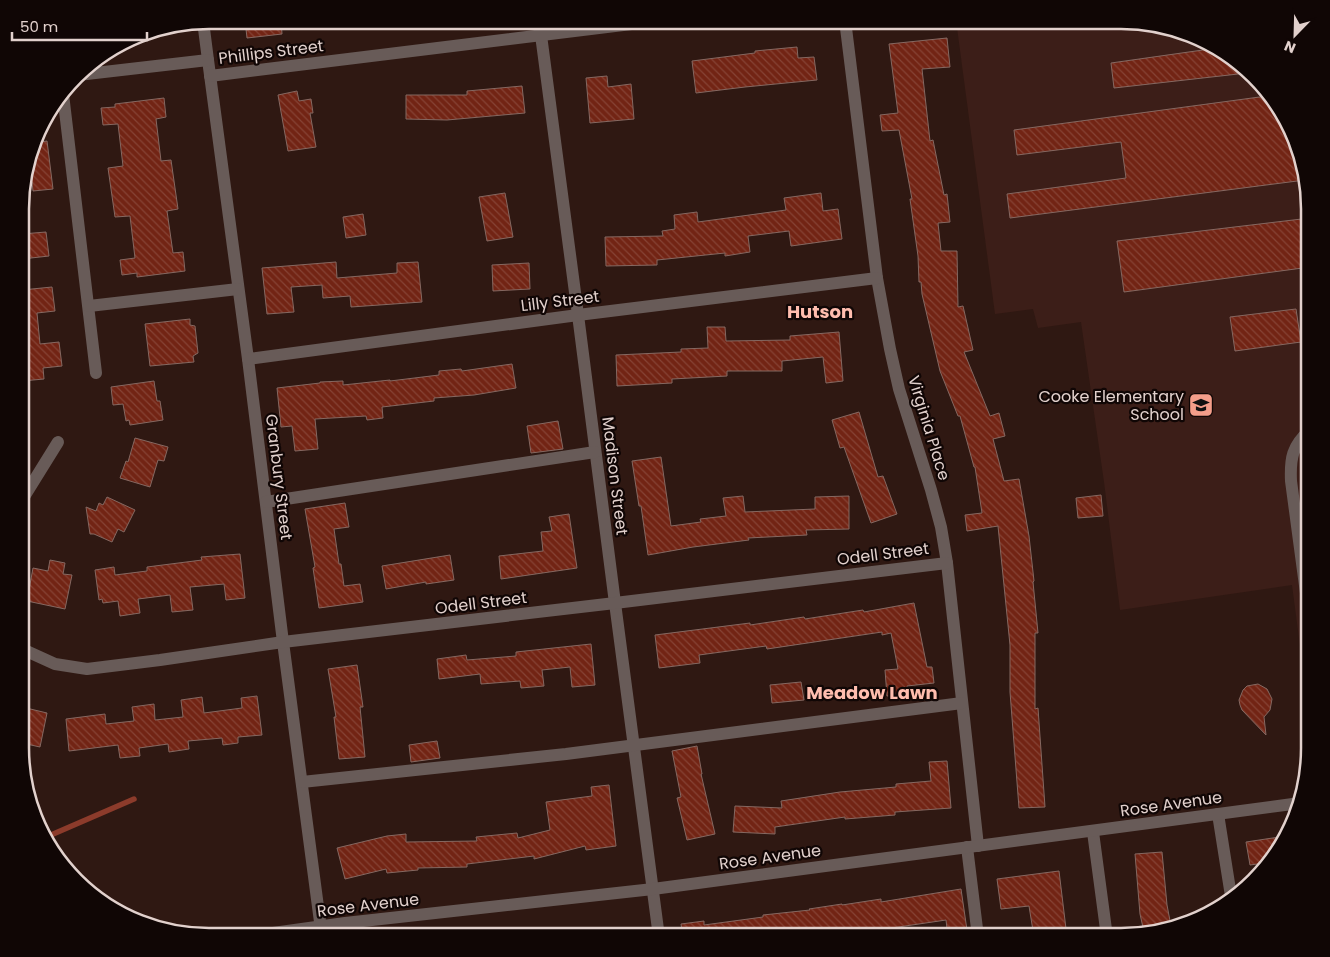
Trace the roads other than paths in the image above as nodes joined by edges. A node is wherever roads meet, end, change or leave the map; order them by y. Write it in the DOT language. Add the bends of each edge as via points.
graph roads {
  1 [pos="204,29"];
  2 [pos="540,29"];
  3 [pos="590,29"];
  4 [pos="846,29"];
  5 [pos="541,35"];
  6 [pos="208,60"];
  7 [pos="88,75"];
  8 [pos="210,76"];
  9 [pos="64,102"];
  10 [pos="877,278"];
  11 [pos="238,289"];
  12 [pos="89,306"];
  13 [pos="578,315"];
  14 [pos="248,359"];
  15 [pos="96,373"];
  16 [pos="1301,437"];
  17 [pos="58,442"];
  18 [pos="595,452"];
  19 [pos="29,489"];
  20 [pos="266,502"];
  21 [pos="1301,556"];
  22 [pos="947,563"];
  23 [pos="615,603"];
  24 [pos="283,642"];
  25 [pos="29,652"];
  26 [pos="962,704"];
  27 [pos="633,745"];
  28 [pos="302,782"];
  29 [pos="1292,805"];
  30 [pos="1218,814"];
  31 [pos="1093,832"];
  32 [pos="973,847"];
  33 [pos="653,889"];
  34 [pos="1230,891"];
  35 [pos="320,928"];
  36 [pos="352,928"];
  37 [pos="658,928"];
  38 [pos="978,928"];
  39 [pos="1106,928"];
  1 -- 6 [label="street, Granbury Street"];
  2 -- 5 [label="street, Madison Street"];
  3 -- 5 [label="street, Phillips Street"];
  4 -- 10 [label="street, Virginia Place"];
  5 -- 8 [label="street, Phillips Street"];
  5 -- 13 [label="street, Madison Street"];
  6 -- 7 [label="street, Phillips Street"];
  6 -- 8 [label="street, Granbury Street"];
  8 -- 11 [label="street, Granbury Street"];
  9 -- 12 [label="street"];
  10 -- 13 [label="street, Lilly Street"];
  10 -- 22 [label="street, Virginia Place" via="899,389 931,490"];
  11 -- 12 [label="street"];
  11 -- 14 [label="street, Granbury Street"];
  12 -- 15 [label="street"];
  13 -- 14 [label="street, Lilly Street"];
  13 -- 18 [label="street, Madison Street"];
  14 -- 20 [label="street, Granbury Street"];
  16 -- 21 [label="street" via="1290,466"];
  17 -- 19 [label="street"];
  18 -- 20 [label="street"];
  18 -- 23 [label="street, Madison Street"];
  20 -- 24 [label="street, Granbury Street"];
  22 -- 23 [label="street, Odell Street"];
  22 -- 26 [label="street, Virginia Place"];
  23 -- 24 [label="street, Odell Street"];
  23 -- 27 [label="street, Madison Street"];
  24 -- 25 [label="street, Odell Street" via="87,668 55,664"];
  24 -- 28 [label="street, Granbury Street"];
  26 -- 27 [label="street"];
  26 -- 32 [label="street, Virginia Place"];
  27 -- 28 [label="street"];
  27 -- 33 [label="street, Madison Street"];
  28 -- 35 [label="street, Granbury Street"];
  29 -- 30 [label="street, Rose Avenue"];
  30 -- 31 [label="street, Rose Avenue"];
  30 -- 34 [label="street"];
  31 -- 32 [label="street, Rose Avenue"];
  31 -- 39 [label="street"];
  32 -- 33 [label="street, Rose Avenue"];
  32 -- 38 [label="street, Virginia Place"];
  33 -- 36 [label="street, Rose Avenue"];
  33 -- 37 [label="street, Madison Street"];
}
